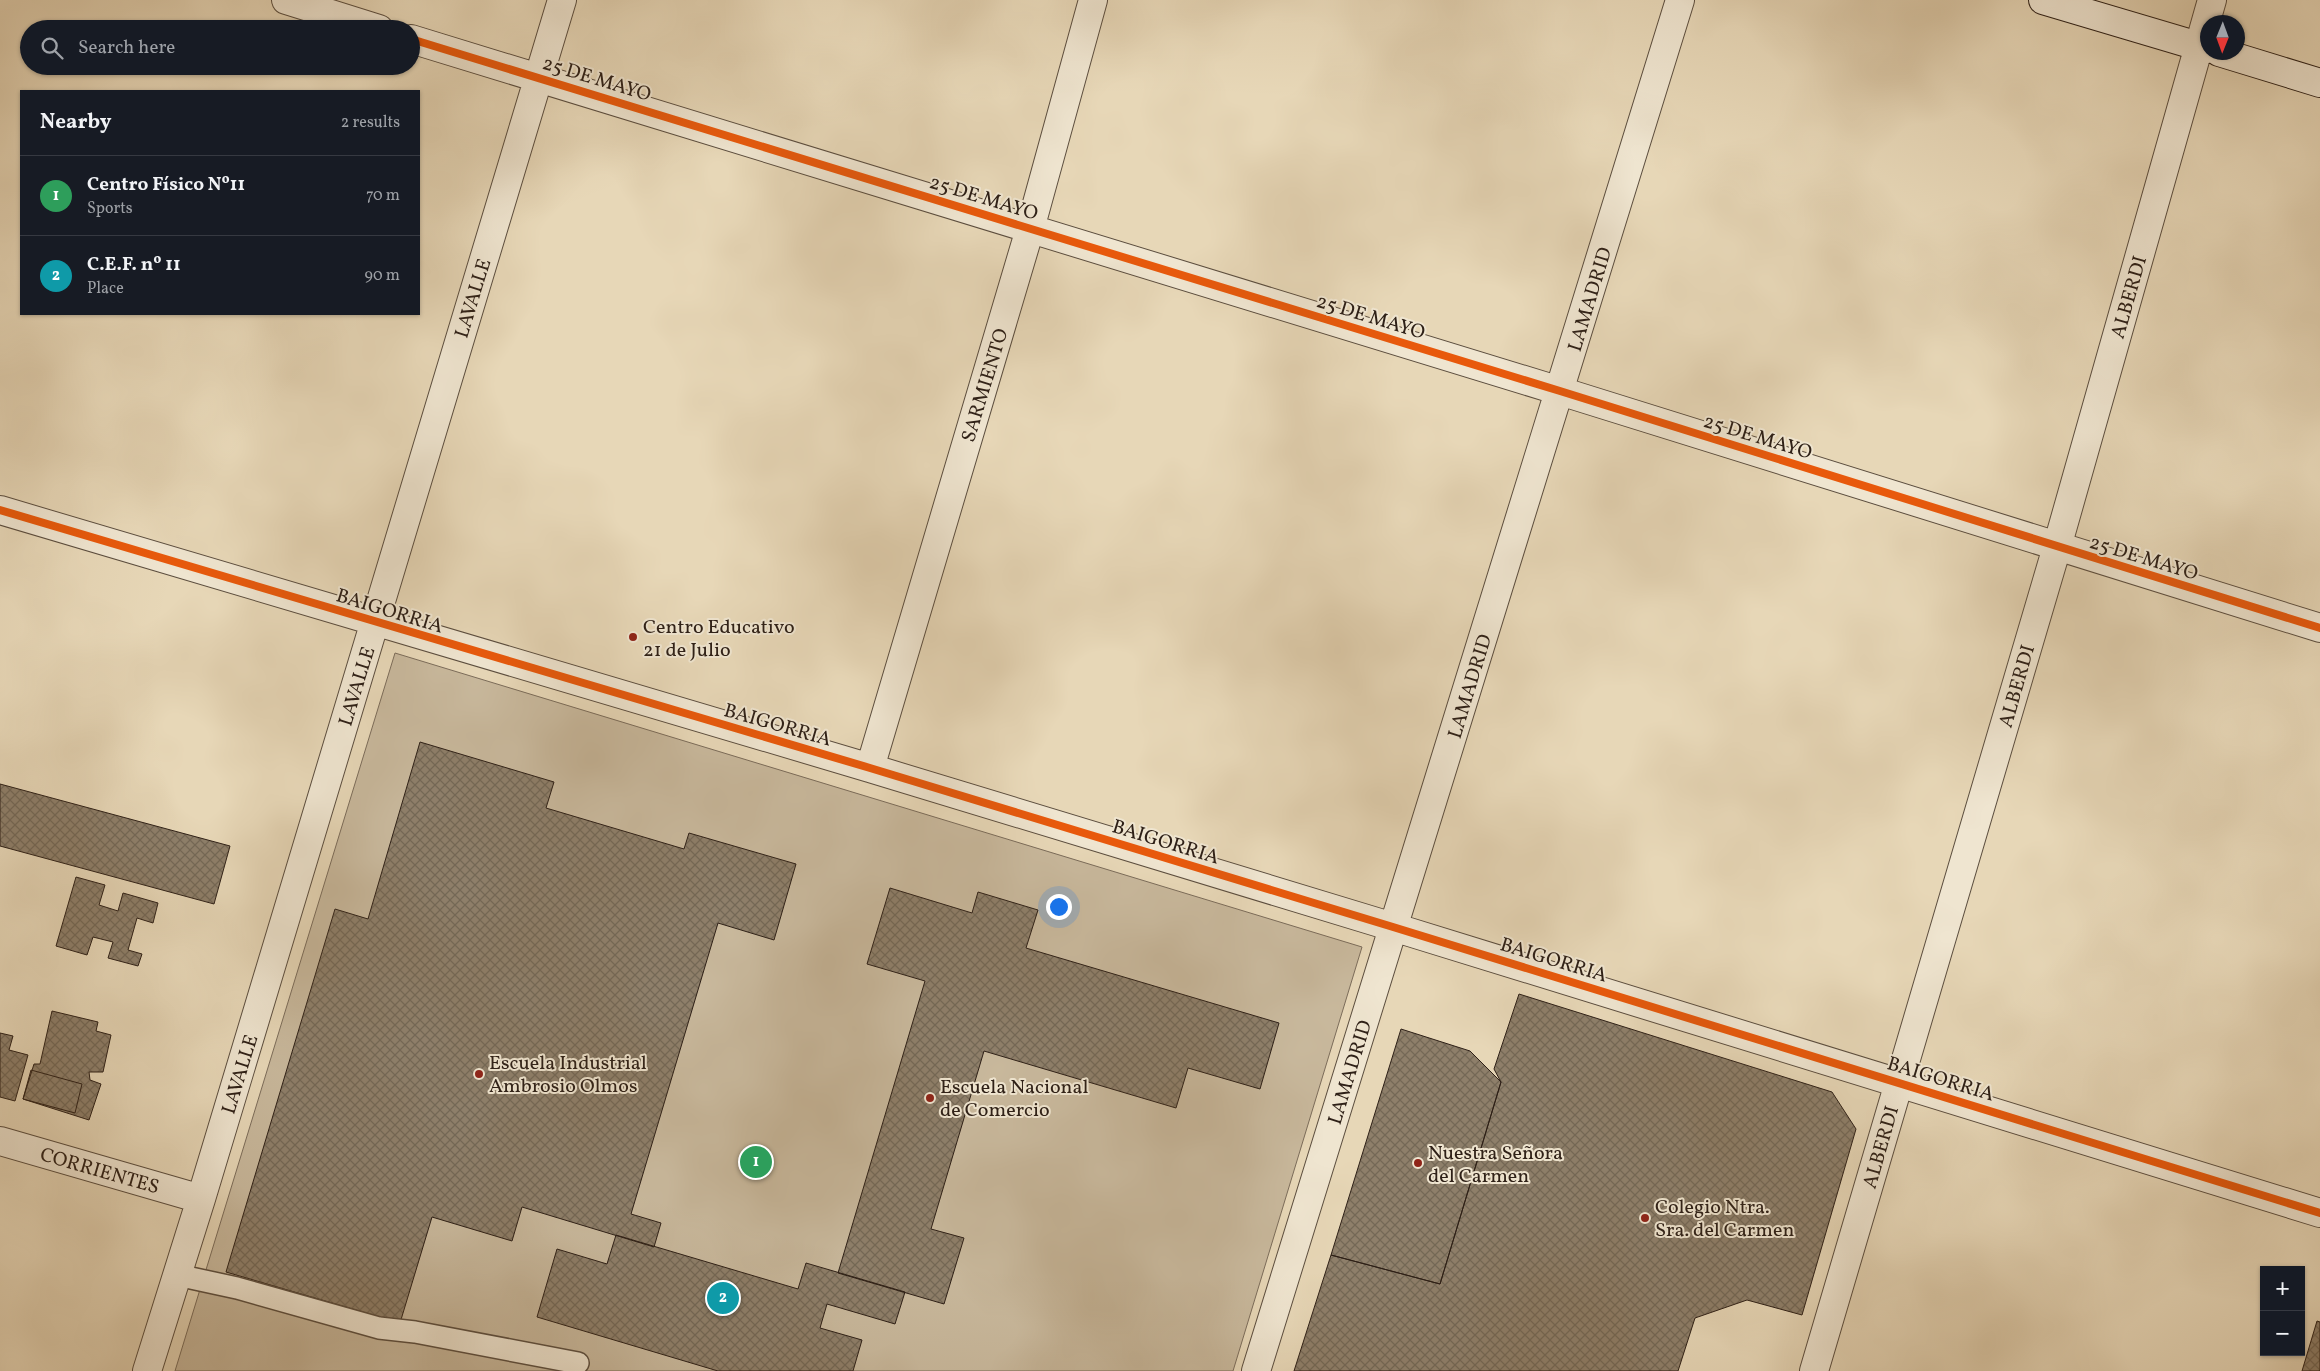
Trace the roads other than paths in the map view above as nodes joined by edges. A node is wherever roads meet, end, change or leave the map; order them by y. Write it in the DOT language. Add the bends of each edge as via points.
graph roads {
  1 [pos="286,0"];
  2 [pos="562,0"];
  3 [pos="1093,0"];
  4 [pos="1680,0"];
  5 [pos="2043,0"];
  6 [pos="2212,0"];
  7 [pos="2211,15"];
  8 [pos="350,20"];
  9 [pos="420,41"];
  10 [pos="2200,47"];
  11 [pos="2205,60"];
  12 [pos="2244,60"];
  13 [pos="538,77"];
  14 [pos="2320,83"];
  15 [pos="1030,229"];
  16 [pos="1560,391"];
  17 [pos="0,510"];
  18 [pos="2057,547"];
  19 [pos="375,622"];
  20 [pos="2320,628"];
  21 [pos="870,768"];
  22 [pos="1394,927"];
  23 [pos="1899,1082"];
  24 [pos="0,1141"];
  25 [pos="201,1199"];
  26 [pos="2320,1213"];
  27 [pos="177,1275"];
  28 [pos="578,1363"];
  29 [pos="147,1371"];
  30 [pos="1256,1371"];
  31 [pos="1814,1371"];
  1 -- 8 [label="street"];
  2 -- 13 [label="street, LAVALLE"];
  3 -- 15 [label="street, SARMIENTO"];
  4 -- 16 [label="street, LAMADRID"];
  5 -- 10 [label="street"];
  6 -- 7 [label="street, ALBERDI"];
  9 -- 13 [label="street, 25 DE MAYO"];
  11 -- 18 [label="street, ALBERDI"];
  12 -- 14 [label="street"];
  13 -- 15 [label="street, 25 DE MAYO"];
  13 -- 19 [label="street, LAVALLE"];
  15 -- 16 [label="street, 25 DE MAYO"];
  15 -- 21 [label="street, SARMIENTO"];
  16 -- 18 [label="street, 25 DE MAYO"];
  16 -- 22 [label="street, LAMADRID"];
  17 -- 19 [label="street, BAIGORRIA"];
  18 -- 20 [label="street, 25 DE MAYO"];
  18 -- 23 [label="street, ALBERDI"];
  19 -- 21 [label="street, BAIGORRIA"];
  19 -- 25 [label="street, LAVALLE"];
  21 -- 22 [label="street, BAIGORRIA"];
  22 -- 23 [label="street, BAIGORRIA"];
  22 -- 30 [label="street, LAMADRID"];
  23 -- 26 [label="street, BAIGORRIA"];
  23 -- 31 [label="street, ALBERDI"];
  24 -- 25 [label="street, CORRIENTES"];
  25 -- 27 [label="street, LAVALLE"];
  27 -- 28 [label="lane" via="237,1288 379,1328"];
  27 -- 29 [label="street, LAVALLE"];
}
